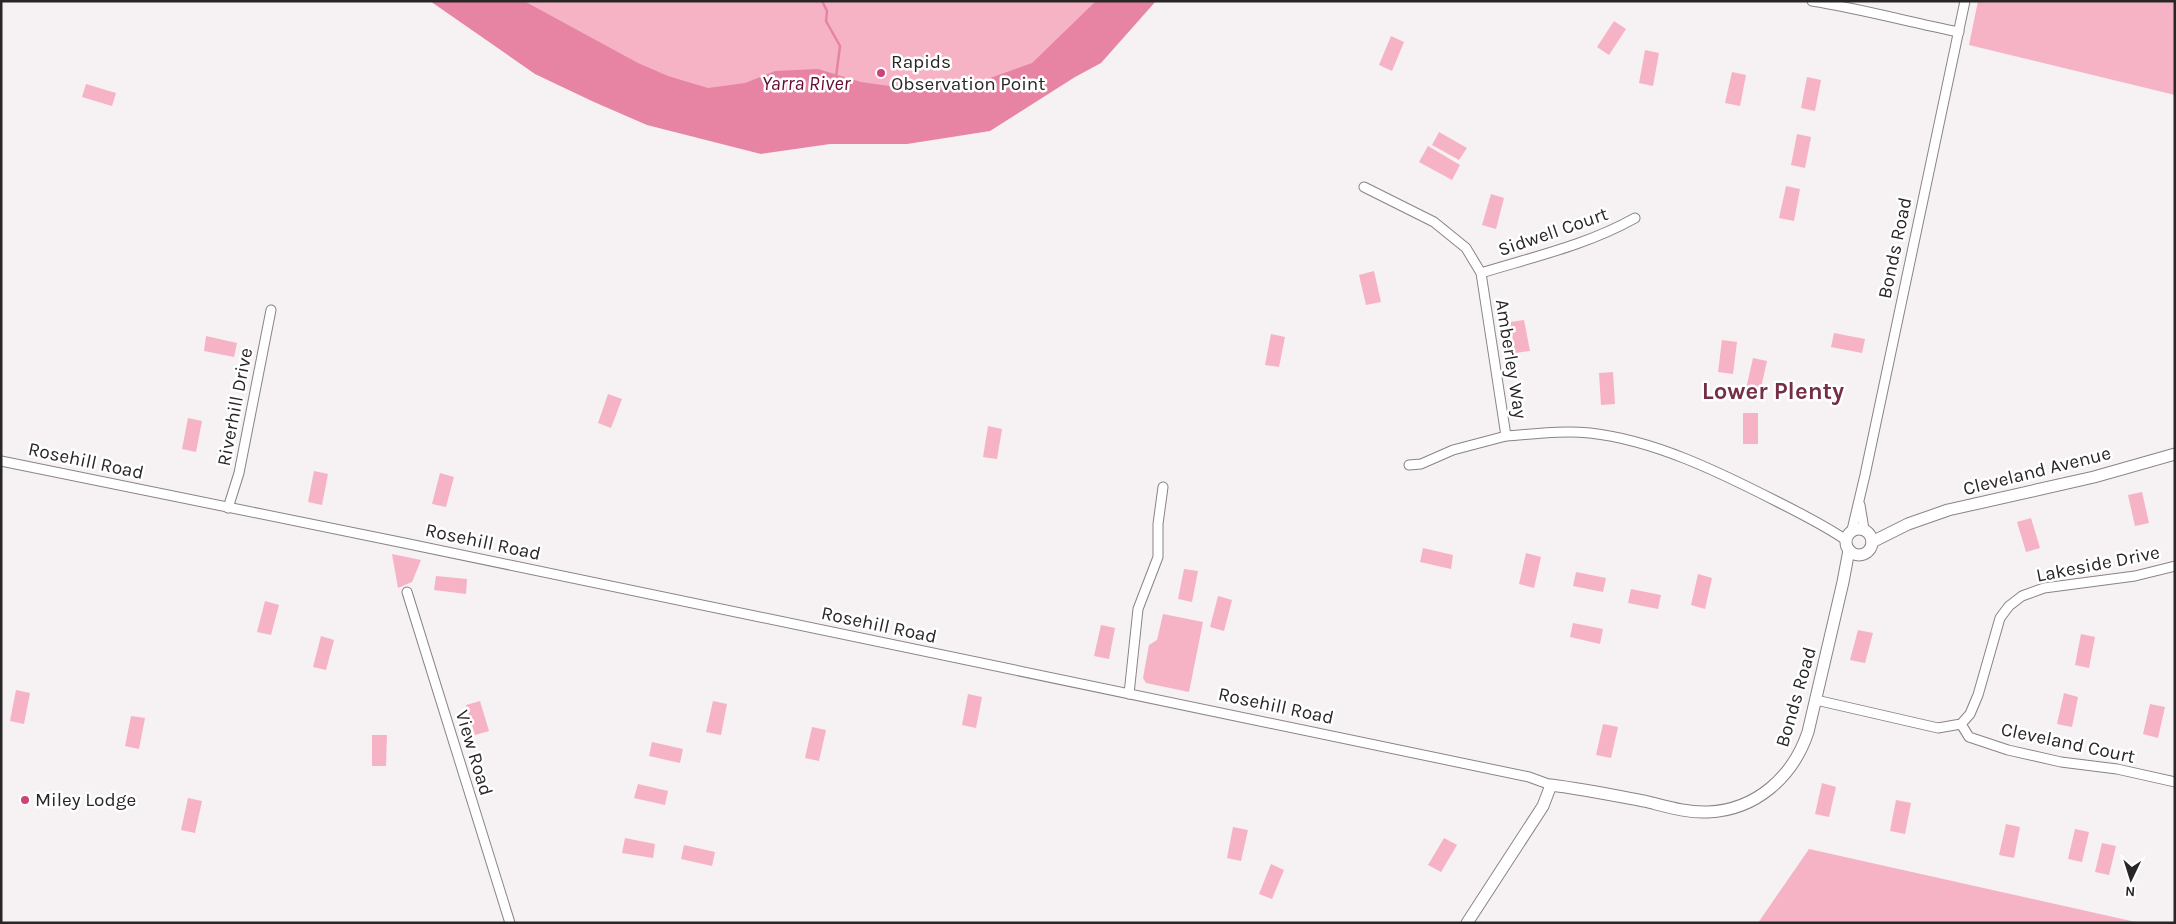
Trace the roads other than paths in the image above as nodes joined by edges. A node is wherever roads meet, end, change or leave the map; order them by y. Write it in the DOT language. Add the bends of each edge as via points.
graph roads {
  1 [pos="1812,1"];
  2 [pos="1965,1"];
  3 [pos="1959,32"];
  4 [pos="1364,187"];
  5 [pos="1635,218"];
  6 [pos="1481,273"];
  7 [pos="271,310"];
  8 [pos="1506,436"];
  9 [pos="2175,454"];
  10 [pos="1,461"];
  11 [pos="1410,465"];
  12 [pos="1163,487"];
  13 [pos="228,508"];
  14 [pos="1857,539"];
  15 [pos="2175,566"];
  16 [pos="407,592"];
  17 [pos="1129,694"];
  18 [pos="1816,700"];
  19 [pos="1961,724"];
  20 [pos="2175,782"];
  21 [pos="1550,785"];
  22 [pos="1749,801"];
  23 [pos="510,923"];
  24 [pos="1467,923"];
  1 -- 3 [label="street" via="1853,7"];
  2 -- 3 [label="street, Bonds Road"];
  3 -- 14 [label="street, Bonds Road" via="1859,503"];
  4 -- 6 [label="street, Amberley Way" via="1434,222 1466,248"];
  5 -- 6 [label="street, Sidwell Court" via="1583,242"];
  6 -- 8 [label="street, Amberley Way"];
  7 -- 13 [label="street, Riverhill Drive" via="239,473"];
  8 -- 11 [label="street" via="1453,450 1422,464"];
  8 -- 14 [label="street, Amberley Way" via="1547,432 1590,433 1647,444 1741,483 1828,528"];
  9 -- 14 [label="street, Cleveland Avenue" via="1948,510"];
  10 -- 13 [label="street, Rosehill Road"];
  12 -- 17 [label="street" via="1158,518 1158,557 1138,609"];
  13 -- 17 [label="street, Rosehill Road"];
  14 -- 18 [label="street, Bonds Road" via="1843,582"];
  15 -- 19 [label="street, Lakeside Drive" via="2135,576 2044,588 2022,596 2000,618 1978,696 1970,714"];
  16 -- 23 [label="street, View Road"];
  17 -- 21 [label="street, Rosehill Road" via="1529,777"];
  18 -- 19 [label="street" via="1938,728"];
  18 -- 22 [label="street, Bonds Road" via="1796,762 1776,784"];
  19 -- 20 [label="street, Cleveland Court" via="1969,737 2008,750"];
  21 -- 22 [label="street, Rosehill Road" via="1576,787 1694,811 1721,810"];
  21 -- 24 [label="street" via="1543,806"];
}
